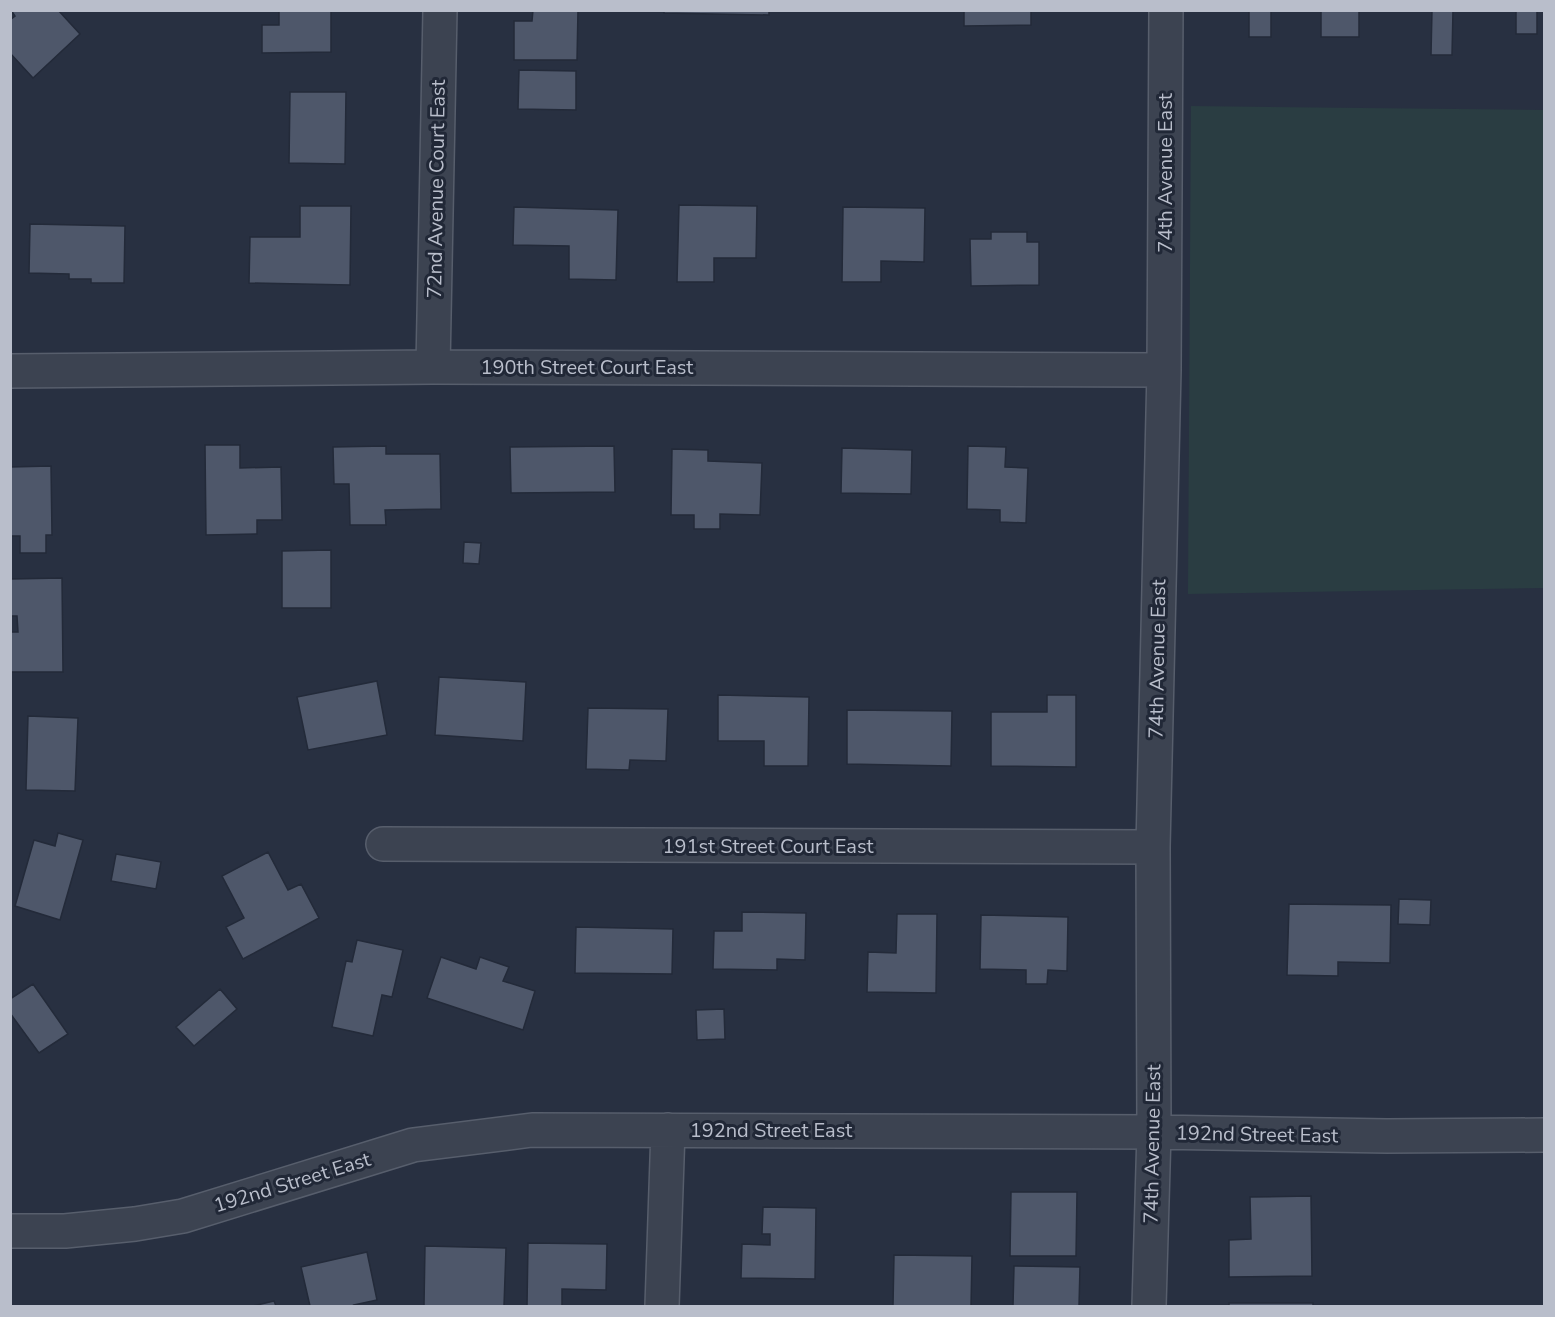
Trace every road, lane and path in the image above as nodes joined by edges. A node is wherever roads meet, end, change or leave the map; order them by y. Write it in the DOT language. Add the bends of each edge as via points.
graph roads {
  1 [pos="440,10"];
  2 [pos="1166,10"];
  3 [pos="433,367"];
  4 [pos="1164,370"];
  5 [pos="10,371"];
  6 [pos="383,844"];
  7 [pos="1153,847"];
  8 [pos="668,1130"];
  9 [pos="1154,1132"];
  10 [pos="1545,1135"];
  11 [pos="10,1231"];
  12 [pos="662,1306"];
  13 [pos="1149,1306"];
  1 -- 3 [label="street, 72nd Avenue Court East"];
  2 -- 4 [label="street, 74th Avenue East"];
  3 -- 4 [label="street, 190th Street Court East"];
  3 -- 5 [label="street, 190th Street Court East"];
  4 -- 7 [label="street, 74th Avenue East"];
  6 -- 7 [label="street, 191st Street Court East"];
  7 -- 9 [label="street, 74th Avenue East"];
  8 -- 9 [label="street, 192nd Street East"];
  8 -- 11 [label="street, 192nd Street East" via="532,1130 414,1145 183,1216 65,1231"];
  8 -- 12 [label="street"];
  9 -- 10 [label="street, 192nd Street East"];
  9 -- 13 [label="street, 74th Avenue East"];
}
